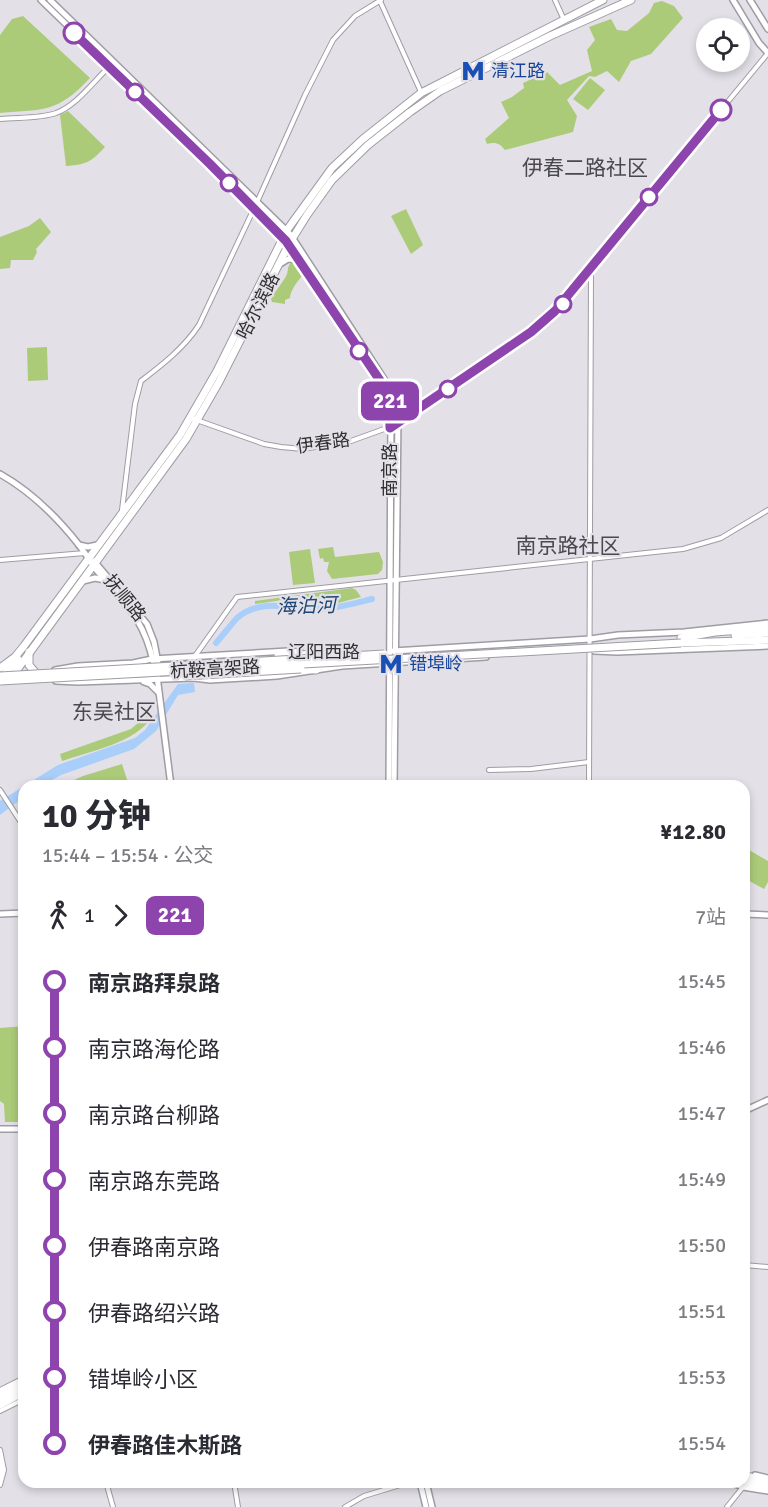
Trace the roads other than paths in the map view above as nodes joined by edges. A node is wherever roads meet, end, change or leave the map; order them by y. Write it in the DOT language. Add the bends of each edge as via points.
graph roads {
  1 [pos="41,0"];
  2 [pos="50,0"];
  3 [pos="380,0"];
  4 [pos="555,0"];
  5 [pos="603,0"];
  6 [pos="631,0"];
  7 [pos="733,0"];
  8 [pos="750,0"];
  9 [pos="564,20"];
  10 [pos="768,29"];
  11 [pos="768,53"];
  12 [pos="109,67"];
  13 [pos="424,96"];
  14 [pos="0,119"];
  15 [pos="258,200"];
  16 [pos="255,208"];
  17 [pos="285,234"];
  18 [pos="291,241"];
  19 [pos="300,260"];
  20 [pos="279,265"];
  21 [pos="591,270"];
  22 [pos="579,285"];
  23 [pos="592,289"];
  24 [pos="194,419"];
  25 [pos="398,424"];
  26 [pos="390,428"];
  27 [pos="0,474"];
  28 [pos="768,510"];
  29 [pos="121,515"];
  30 [pos="79,545"];
  31 [pos="97,545"];
  32 [pos="0,560"];
  33 [pos="90,560"];
  34 [pos="590,560"];
  35 [pos="393,579"];
  36 [pos="105,580"];
  37 [pos="81,581"];
  38 [pos="768,626"];
  39 [pos="768,633"];
  40 [pos="590,639"];
  41 [pos="681,640"];
  42 [pos="768,643"];
  43 [pos="27,649"];
  44 [pos="590,650"];
  45 [pos="392,651"];
  46 [pos="318,654"];
  47 [pos="197,656"];
  48 [pos="155,659"];
  49 [pos="392,663"];
  50 [pos="316,669"];
  51 [pos="35,672"];
  52 [pos="1,673"];
  53 [pos="15,673"];
  54 [pos="102,673"];
  55 [pos="157,679"];
  56 [pos="139,680"];
  57 [pos="2,683"];
  58 [pos="159,693"];
  59 [pos="590,762"];
  60 [pos="489,770"];
  61 [pos="170,780"];
  62 [pos="389,780"];
  63 [pos="394,780"];
  64 [pos="589,780"];
  65 [pos="1,791"];
  66 [pos="18,818"];
  67 [pos="18,913"];
  68 [pos="0,914"];
  69 [pos="750,914"];
  70 [pos="768,915"];
  71 [pos="768,1100"];
  72 [pos="750,1108"];
  73 [pos="0,1129"];
  74 [pos="18,1129"];
  75 [pos="750,1266"];
  76 [pos="768,1267"];
  77 [pos="18,1387"];
  78 [pos="18,1395"];
  79 [pos="18,1400"];
  80 [pos="0,1403"];
  81 [pos="0,1450"];
  82 [pos="0,1460"];
  83 [pos="750,1476"];
  84 [pos="0,1477"];
  85 [pos="768,1480"];
  86 [pos="0,1485"];
  87 [pos="750,1485"];
  88 [pos="108,1488"];
  89 [pos="235,1488"];
  90 [pos="390,1488"];
  91 [pos="421,1488"];
  92 [pos="427,1488"];
  93 [pos="741,1488"];
  94 [pos="768,1489"];
  95 [pos="114,1507"];
  96 [pos="238,1507"];
  97 [pos="345,1507"];
  98 [pos="426,1507"];
  99 [pos="432,1507"];
  100 [pos="727,1507"];
  1 -- 12 [label="main road, 南京路"];
  2 -- 15 [label="main road, 南京路"];
  3 -- 13 [label="street"];
  3 -- 15 [label="street" via="355,16 333,40"];
  4 -- 9 [label="street"];
  5 -- 9 [label="highway, 哈尔滨路"];
  6 -- 13 [label="highway, 哈尔滨路"];
  7 -- 11 [label="main road"];
  8 -- 10 [label="main road"];
  9 -- 13 [label="highway, 哈尔滨路"];
  11 -- 21 [label="street, 伊春路"];
  12 -- 14 [label="street" via="57,113"];
  12 -- 16 [label="main road, 南京路"];
  13 -- 17 [label="highway, 哈尔滨路" via="363,139 336,164"];
  13 -- 18 [label="highway, 哈尔滨路" via="338,174"];
  15 -- 16 [label="street"];
  15 -- 17 [label="main road, 南京路"];
  16 -- 17 [label="main road, 南京路"];
  16 -- 29 [label="street" via="195,332 141,381"];
  17 -- 18 [label="main road, 南京路"];
  17 -- 24 [label="highway, 哈尔滨路"];
  18 -- 19 [label="main road, 南京路"];
  18 -- 20 [label="highway, 哈尔滨路"];
  18 -- 25 [label="main road, 南京路" via="393,390"];
  19 -- 20 [label="main road" via="288,259"];
  19 -- 26 [label="main road, 南京路" via="386,392"];
  20 -- 24 [label="highway, 哈尔滨路" via="219,382"];
  21 -- 22 [label="street, 伊春路"];
  21 -- 23 [label="street"];
  22 -- 23 [label="street"];
  22 -- 25 [label="street, 伊春路" via="537,328"];
  23 -- 34 [label="street"];
  24 -- 26 [label="street, 伊春路" via="264,444 303,449 351,441"];
  24 -- 29 [label="highway, 哈尔滨路"];
  24 -- 33 [label="highway, 哈尔滨路" via="173,459"];
  25 -- 26 [label="street, 伊春路"];
  25 -- 35 [label="main road, 南京路"];
  26 -- 35 [label="main road, 南京路"];
  27 -- 30 [label="main road, 抚顺路" via="22,486"];
  28 -- 34 [label="street" via="704,544"];
  29 -- 31 [label="highway, 哈尔滨路"];
  30 -- 31 [label="main road"];
  30 -- 33 [label="main road, 抚顺路"];
  31 -- 33 [label="highway, 哈尔滨路"];
  32 -- 33 [label="street"];
  33 -- 36 [label="main road, 抚顺路"];
  33 -- 37 [label="highway, 哈尔滨路"];
  33 -- 43 [label="highway, 哈尔滨路"];
  33 -- 48 [label="main road, 抚顺路" via="141,615 150,632"];
  34 -- 35 [label="street"];
  34 -- 40 [label="street"];
  35 -- 45 [label="main road, 南京路"];
  35 -- 47 [label="street" via="237,597"];
  36 -- 37 [label="main road"];
  36 -- 48 [label="main road, 抚顺路" via="141,625"];
  37 -- 43 [label="highway, 哈尔滨路"];
  38 -- 40 [label="main road, 辽阳西路"];
  38 -- 41 [label="highway"];
  39 -- 41 [label="highway"];
  40 -- 44 [label="street"];
  40 -- 45 [label="main road, 辽阳西路"];
  41 -- 42 [label="highway, 辽阳西路"];
  41 -- 54 [label="highway, 杭鞍高架路, bridge"];
  42 -- 44 [label="main road, 辽阳西路" via="617,652"];
  43 -- 51 [label="highway" via="28,662"];
  43 -- 52 [label="highway, 哈尔滨路"];
  43 -- 53 [label="highway, 哈尔滨路"];
  44 -- 49 [label="main road, 辽阳西路"];
  44 -- 59 [label="street"];
  45 -- 46 [label="main road, 辽阳西路"];
  45 -- 49 [label="main road, 南京路"];
  46 -- 47 [label="main road, 辽阳西路" via="288,651"];
  46 -- 54 [label="highway, bridge" via="130,664"];
  47 -- 48 [label="main road, 辽阳西路"];
  48 -- 51 [label="main road, 辽阳西路"];
  48 -- 55 [label="main road, 抚顺路"];
  49 -- 50 [label="main road, 辽阳西路"];
  49 -- 62 [label="main road, 南京路"];
  49 -- 63 [label="main road, 南京路"];
  50 -- 54 [label="highway, bridge" via="133,678"];
  50 -- 55 [label="main road, 辽阳西路, bridge" via="277,676"];
  51 -- 53 [label="main road, 辽阳西路"];
  52 -- 53 [label="main road, 辽阳西路"];
  52 -- 54 [label="highway, 杭鞍高架路, bridge"];
  52 -- 57 [label="highway"];
  53 -- 57 [label="highway, 哈尔滨路"];
  54 -- 57 [label="highway, 杭鞍高架路, bridge"];
  55 -- 56 [label="main road, 辽阳西路"];
  55 -- 58 [label="main road, 抚顺路"];
  56 -- 57 [label="main road, 辽阳西路"];
  56 -- 58 [label="main road"];
  58 -- 61 [label="main road, 抚顺路"];
  59 -- 60 [label="street" via="531,770"];
  59 -- 64 [label="street"];
  65 -- 66 [label="street"];
  67 -- 68 [label="main road"];
  69 -- 70 [label="main road"];
  71 -- 72 [label="main road"];
  73 -- 74 [label="main road"];
  75 -- 76 [label="street"];
  77 -- 80 [label="highway"];
  78 -- 80 [label="highway"];
  79 -- 80 [label="street"];
  81 -- 86 [label="street" via="4,1470"];
  82 -- 84 [label="main road"];
  83 -- 85 [label="highway"];
  87 -- 94 [label="highway"];
  88 -- 95 [label="street"];
  89 -- 96 [label="street"];
  90 -- 97 [label="street"];
  91 -- 98 [label="main road"];
  92 -- 99 [label="main road"];
  93 -- 100 [label="street"];
}
